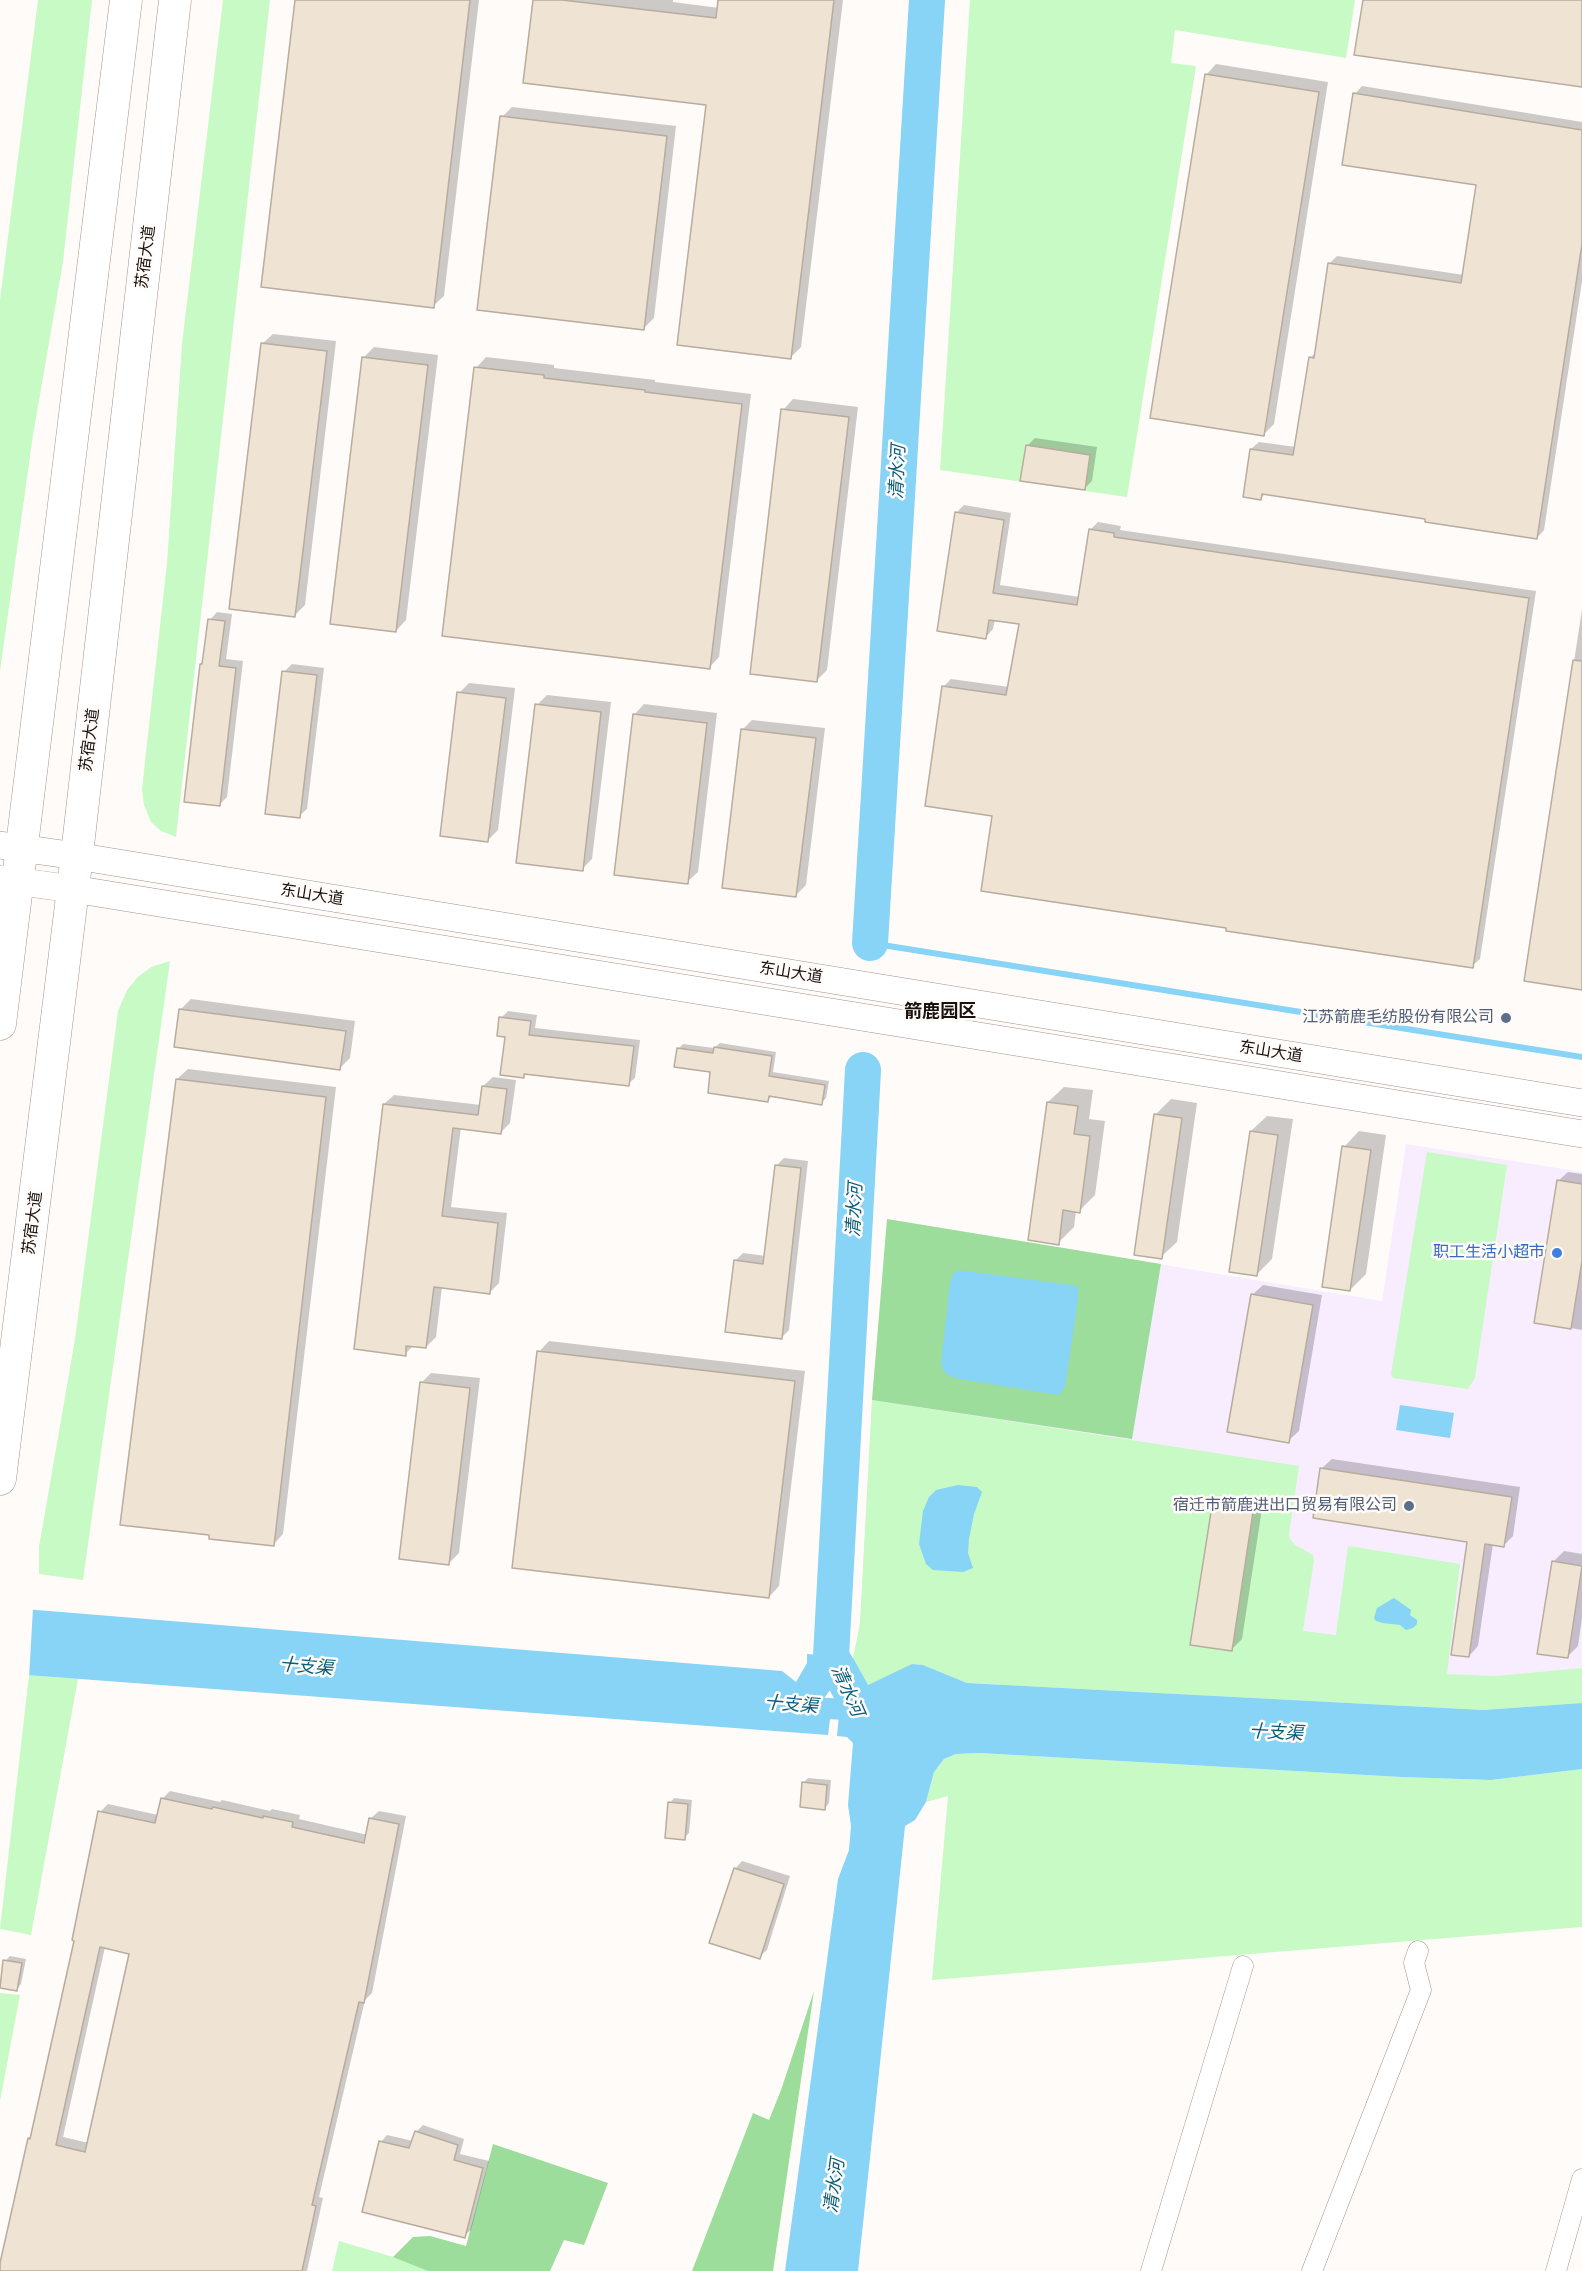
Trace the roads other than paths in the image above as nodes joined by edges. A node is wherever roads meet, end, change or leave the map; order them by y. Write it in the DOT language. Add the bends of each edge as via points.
graph roads {
  1 [pos="126,0"];
  2 [pos="175,0"];
  3 [pos="10,847"];
  4 [pos="76,856"];
  5 [pos="9,880"];
  6 [pos="73,889"];
  7 [pos="0,1024"];
  8 [pos="1582,1103"];
  9 [pos="1582,1134"];
  10 [pos="0,1479"];
  11 [pos="1418,1951"];
  12 [pos="1243,1966"];
  13 [pos="1582,2179"];
  14 [pos="1151,2271"];
  15 [pos="1312,2271"];
  16 [pos="1556,2271"];
  1 -- 3 [label="main road"];
  2 -- 4 [label="main road, 苏宿大道"];
  3 -- 4 [label="main road, 东山大道"];
  3 -- 5 [label="main road"];
  4 -- 6 [label="main road, 苏宿大道"];
  4 -- 8 [label="main road, 东山大道"];
  5 -- 6 [label="main road, 东山大道"];
  5 -- 7 [label="main road"];
  6 -- 9 [label="main road, 东山大道"];
  6 -- 10 [label="main road, 苏宿大道"];
  11 -- 15 [label="street" via="1414,1963 1421,1990"];
  12 -- 14 [label="street"];
  13 -- 16 [label="street"];
}
